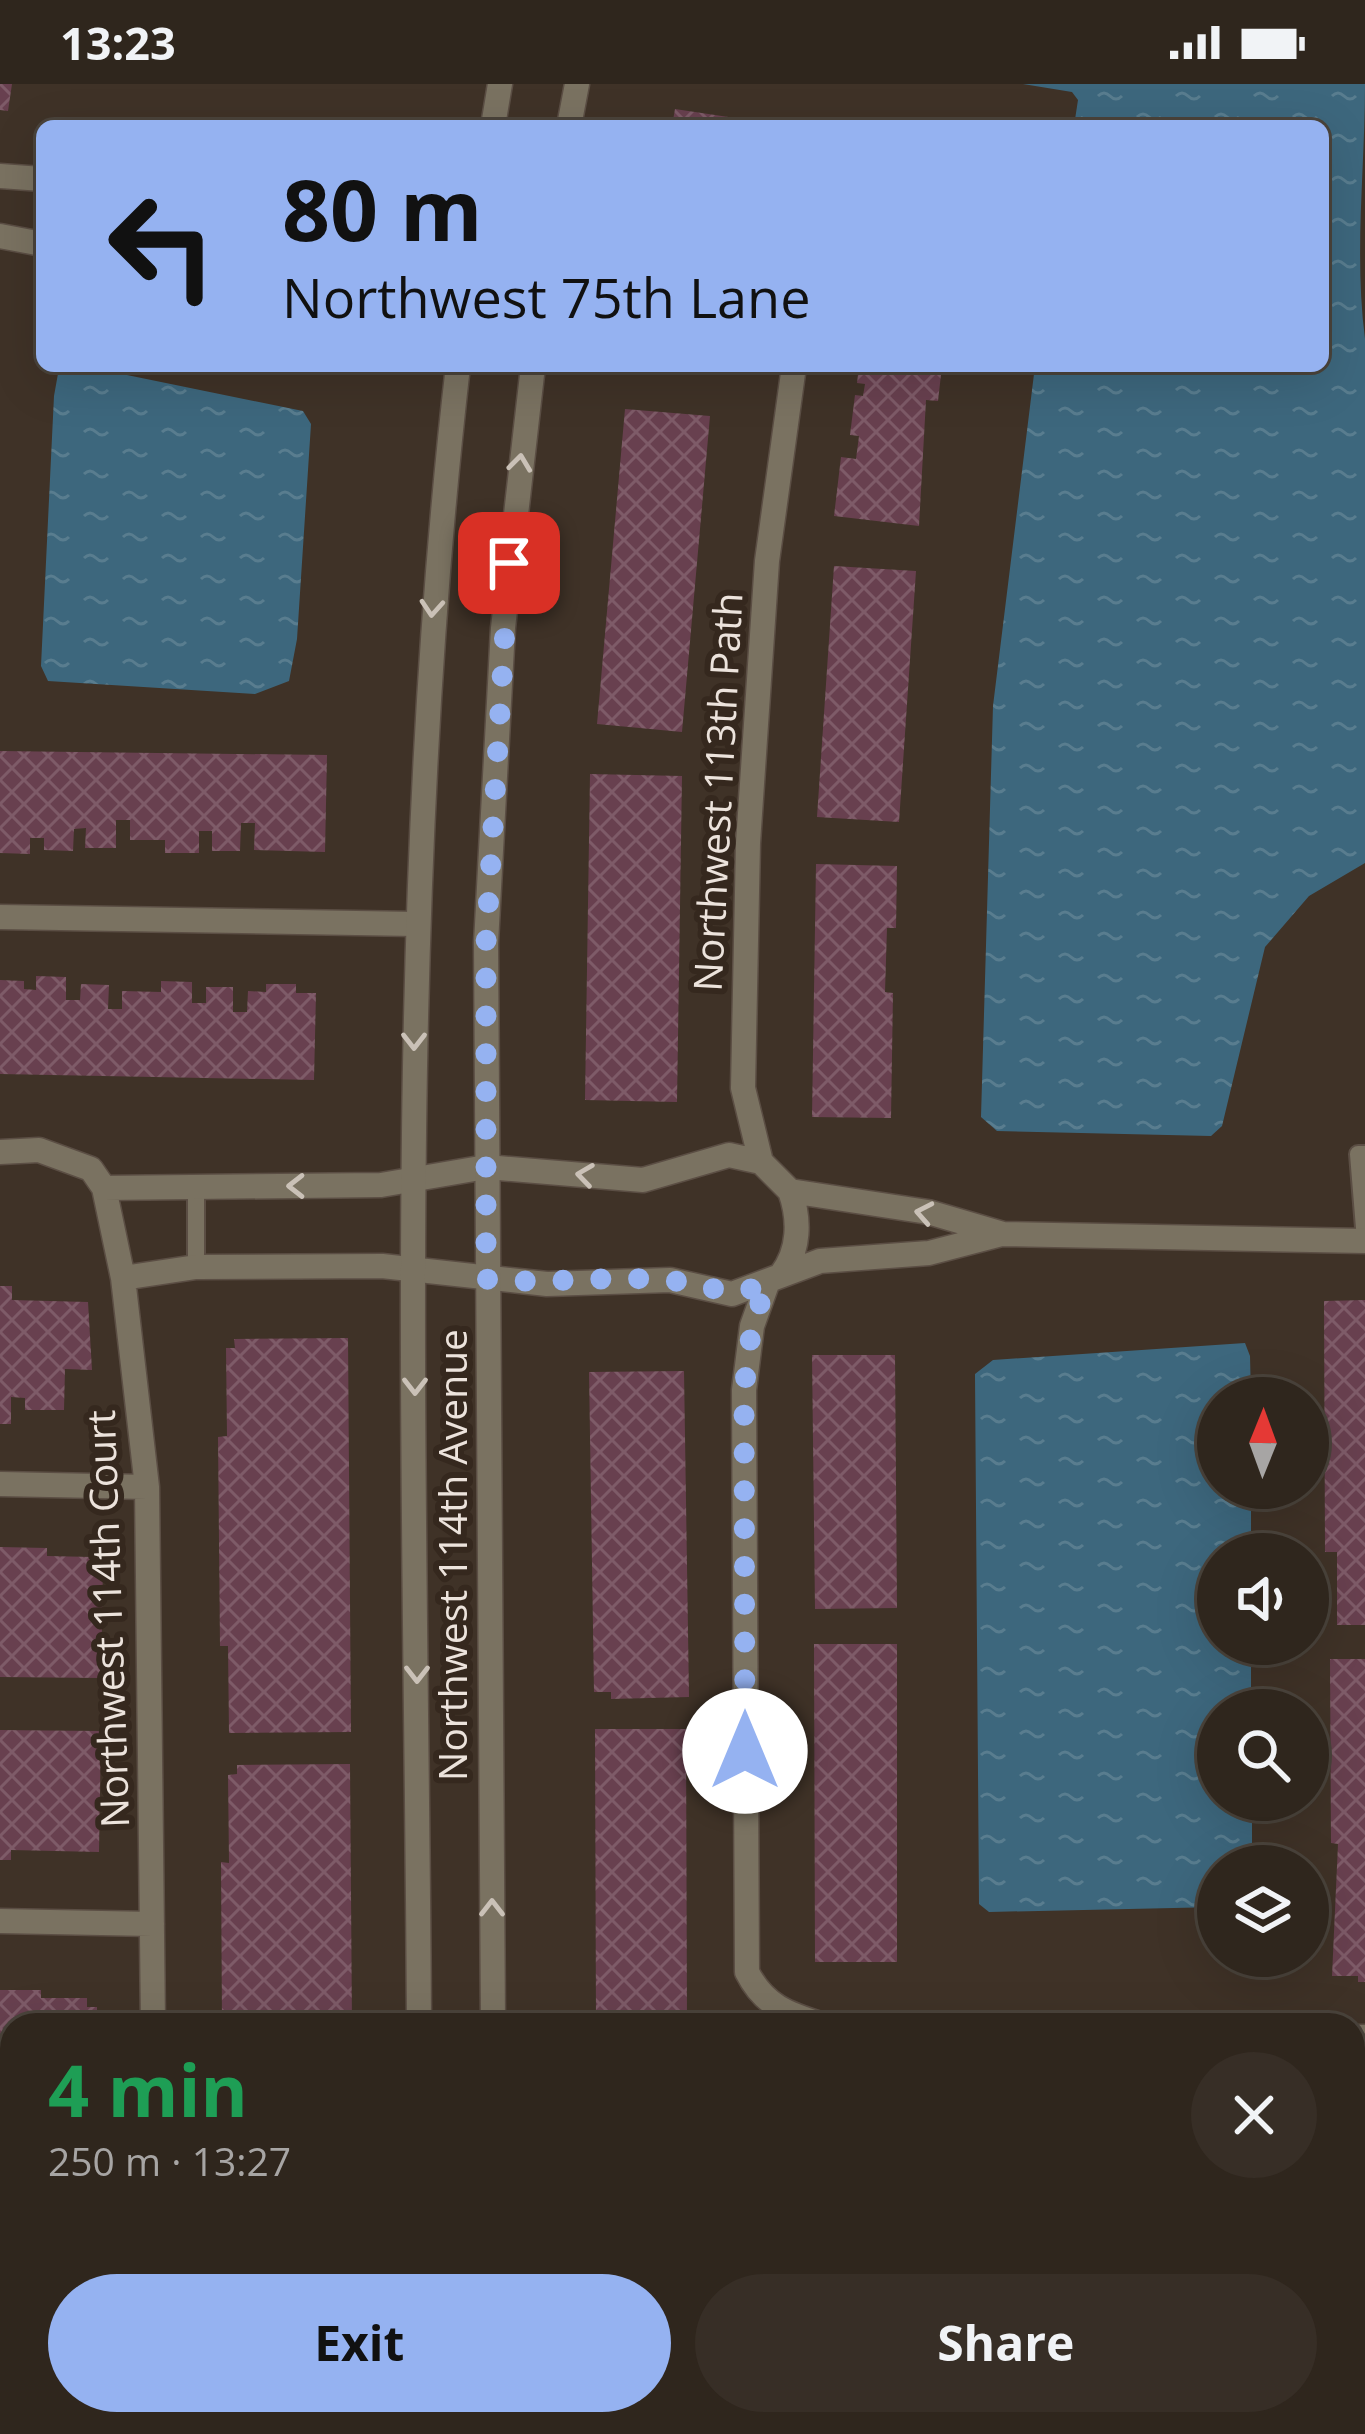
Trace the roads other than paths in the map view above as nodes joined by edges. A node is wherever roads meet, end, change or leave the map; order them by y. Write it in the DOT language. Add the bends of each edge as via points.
graph roads {
  1 [pos="500,84"];
  2 [pos="577,84"];
  3 [pos="495,120"];
  4 [pos="570,120"];
  5 [pos="0,176"];
  6 [pos="36,179"];
  7 [pos="0,236"];
  8 [pos="36,243"];
  9 [pos="457,372"];
  10 [pos="532,372"];
  11 [pos="793,372"];
  12 [pos="0,917"];
  13 [pos="415,924"];
  14 [pos="0,1152"];
  15 [pos="1365,1154"];
  16 [pos="761,1162"];
  17 [pos="486,1167"];
  18 [pos="413,1181"];
  19 [pos="196,1186"];
  20 [pos="104,1188"];
  21 [pos="790,1191"];
  22 [pos="1003,1234"];
  23 [pos="1365,1241"];
  24 [pos="196,1267"];
  25 [pos="414,1269"];
  26 [pos="123,1278"];
  27 [pos="486,1279"];
  28 [pos="774,1279"];
  29 [pos="0,1484"];
  30 [pos="147,1486"];
  31 [pos="0,1921"];
  32 [pos="152,1924"];
  33 [pos="153,2013"];
  34 [pos="419,2013"];
  35 [pos="493,2013"];
  36 [pos="786,2013"];
  1 -- 3 [label="street"];
  2 -- 4 [label="street"];
  5 -- 6 [label="street"];
  7 -- 8 [label="street"];
  9 -- 13 [label="street, Northwest 114th Avenue, one-way" via="434,579"];
  17 -- 10 [label="street, Northwest 114th Avenue, one-way" via="496,722"];
  11 -- 16 [label="street, Northwest 113th Path" via="754,722 743,1088"];
  12 -- 13 [label="street"];
  13 -- 18 [label="street, Northwest 114th Avenue, one-way"];
  14 -- 20 [label="street" via="66,1156 91,1168"];
  15 -- 23 [label="lane" via="1358,1154"];
  16 -- 17 [label="street, one-way" via="716,1156 643,1180"];
  16 -- 21 [label="street"];
  17 -- 18 [label="street"];
  17 -- 27 [label="street, Northwest 114th Avenue"];
  18 -- 19 [label="street, one-way"];
  18 -- 25 [label="street, Northwest 114th Avenue"];
  19 -- 20 [label="street"];
  19 -- 24 [label="lane"];
  20 -- 26 [label="street, Northwest 114th Court"];
  22 -- 21 [label="street, one-way" via="928,1212"];
  21 -- 28 [label="street" via="797,1226 790,1264"];
  22 -- 23 [label="street"];
  22 -- 28 [label="street" via="929,1253 820,1261"];
  24 -- 25 [label="street"];
  24 -- 26 [label="street"];
  25 -- 27 [label="street"];
  25 -- 34 [label="street, Northwest 114th Avenue, one-way"];
  26 -- 30 [label="street, Northwest 114th Court"];
  27 -- 28 [label="street" via="670,1280 732,1294"];
  35 -- 27 [label="street, Northwest 114th Avenue, one-way"];
  28 -- 36 [label="street" via="752,1326 744,1390 746,1952 760,1996"];
  29 -- 30 [label="street"];
  30 -- 32 [label="street, Northwest 114th Court"];
  31 -- 32 [label="street"];
  32 -- 33 [label="street, Northwest 114th Court"];
}
